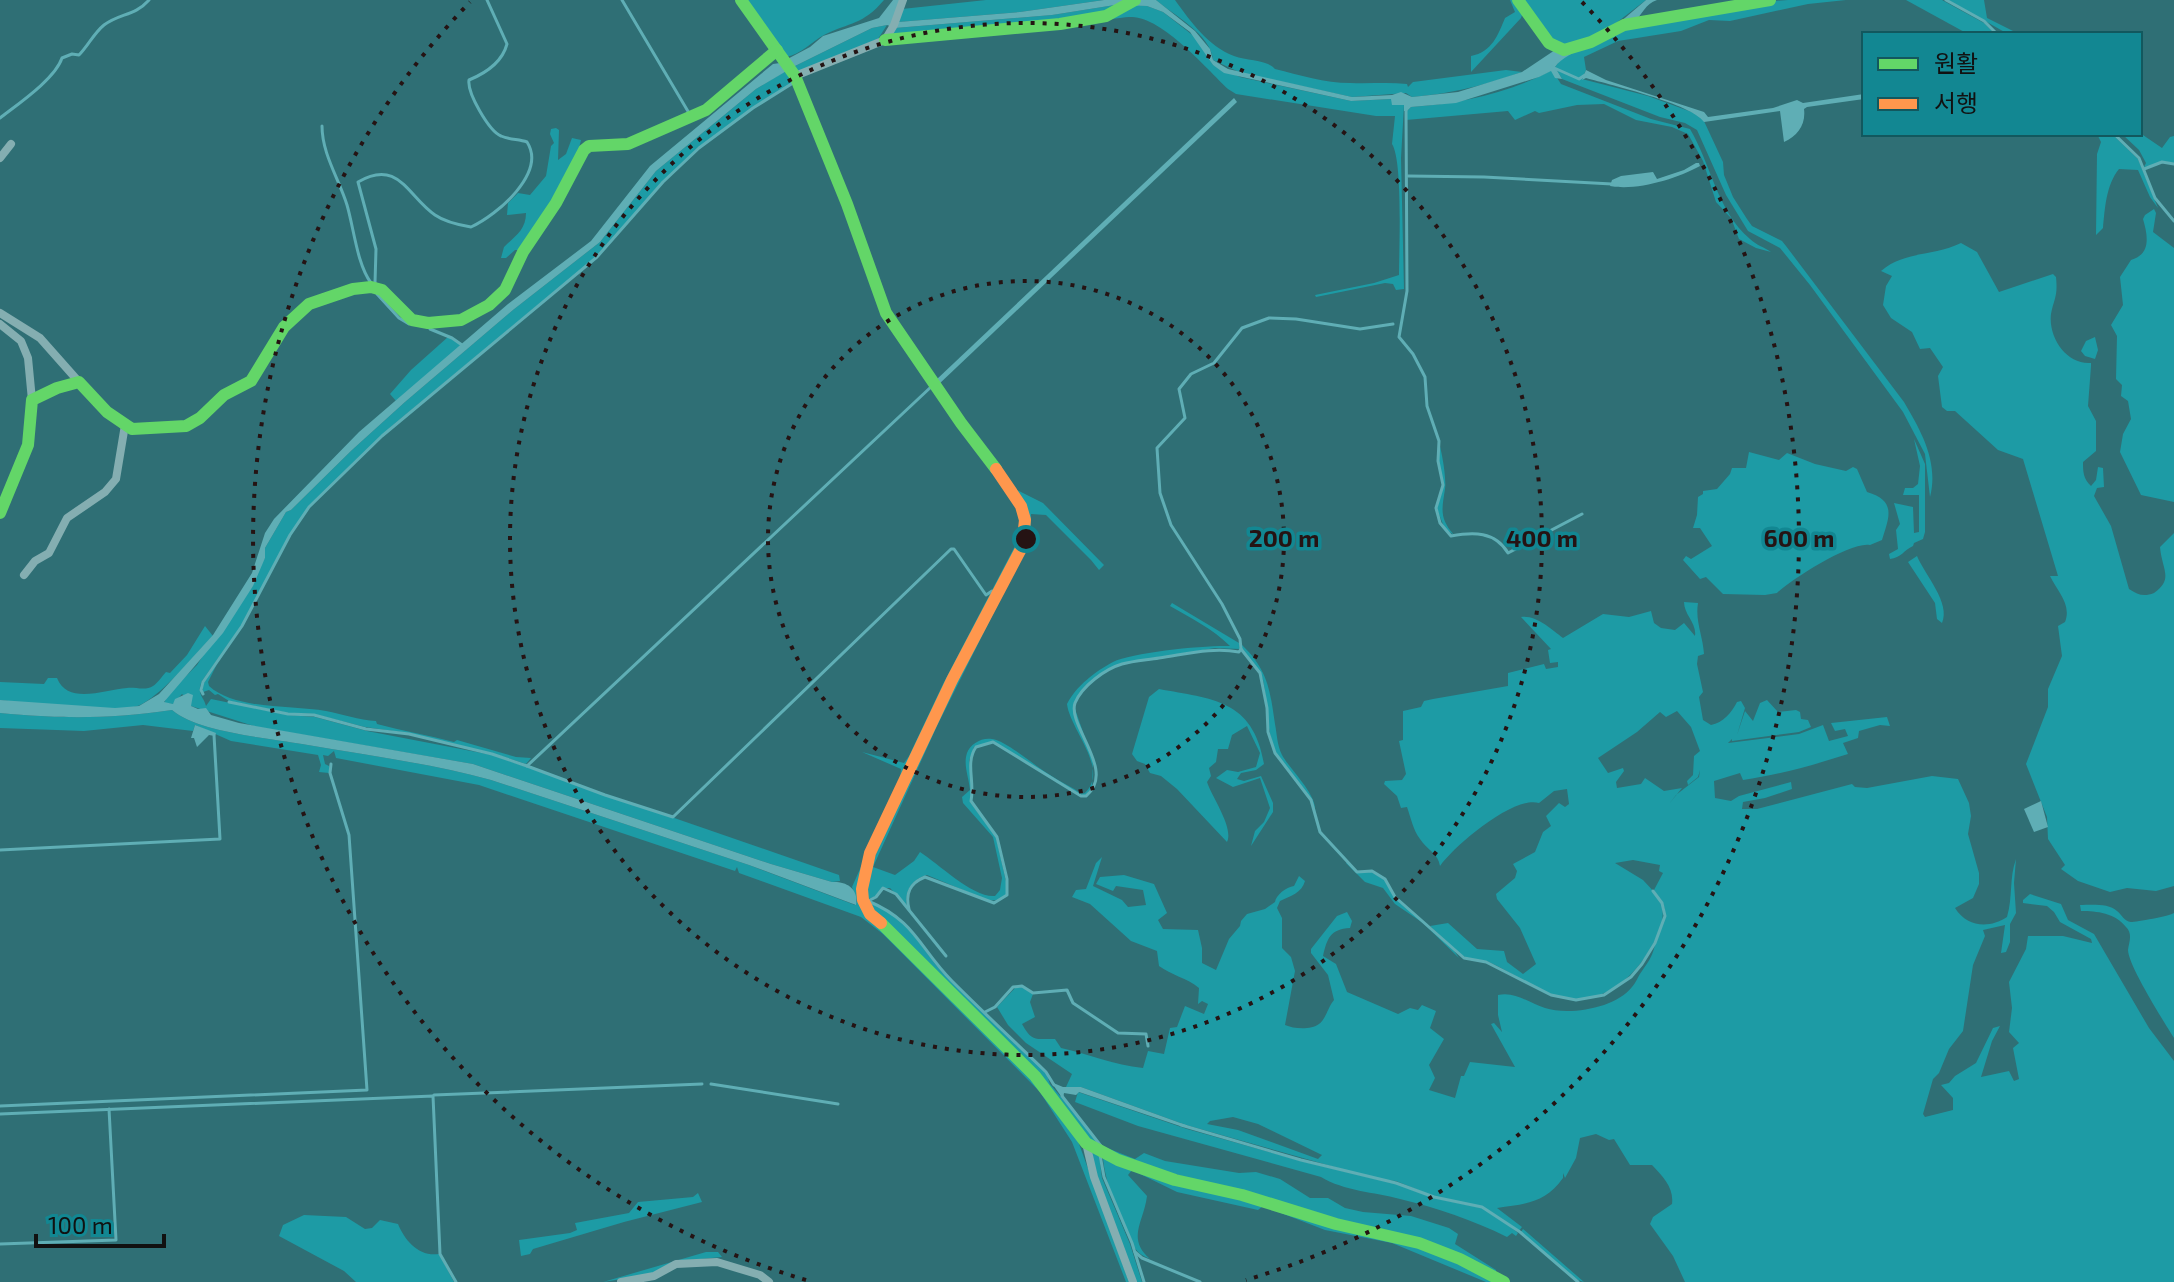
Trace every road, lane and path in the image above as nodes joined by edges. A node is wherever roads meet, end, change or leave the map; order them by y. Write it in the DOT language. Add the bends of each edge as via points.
graph roads {
  1 [pos="741,0"];
  2 [pos="903,0"];
  3 [pos="1135,0"];
  4 [pos="1518,0"];
  5 [pos="1770,0"];
  6 [pos="885,40"];
  7 [pos="777,50"];
  8 [pos="794,75"];
  9 [pos="11,144"];
  10 [pos="0,158"];
  11 [pos="0,313"];
  12 [pos="0,324"];
  13 [pos="79,382"];
  14 [pos="32,400"];
  15 [pos="125,425"];
  16 [pos="0,513"];
  17 [pos="24,575"];
  18 [pos="1086,1143"];
  19 [pos="621,1282"];
  20 [pos="769,1282"];
  21 [pos="1133,1282"];
  22 [pos="1504,1282"];
  1 -- 7 [label="street"];
  2 -- 6 [label="street"];
  3 -- 6 [label="street" via="1106,16 1060,24"];
  4 -- 5 [label="street" via="1549,43 1564,50 1624,25"];
  6 -- 8 [label="street"];
  7 -- 8 [label="street"];
  7 -- 15 [label="street" via="706,110 628,144 584,150 505,290 481,310 452,323 428,323 412,320 377,287 353,289 299,310 251,381 224,395 194,422 147,430"];
  8 -- 18 [label="street" via="886,313 1008,485 1025,520 1022,547 870,853 863,900 870,914 1035,1076"];
  9 -- 10 [label="street"];
  11 -- 13 [label="street" via="40,338"];
  12 -- 14 [label="street" via="21,341"];
  13 -- 14 [label="street"];
  13 -- 15 [label="street"];
  14 -- 16 [label="street" via="28,445"];
  15 -- 17 [label="street" via="116,479 67,518 49,553"];
  18 -- 21 [label="street"];
  18 -- 22 [label="street" via="1175,1180 1419,1243"];
  19 -- 20 [label="street" via="654,1276 676,1264 717,1262"];
}
